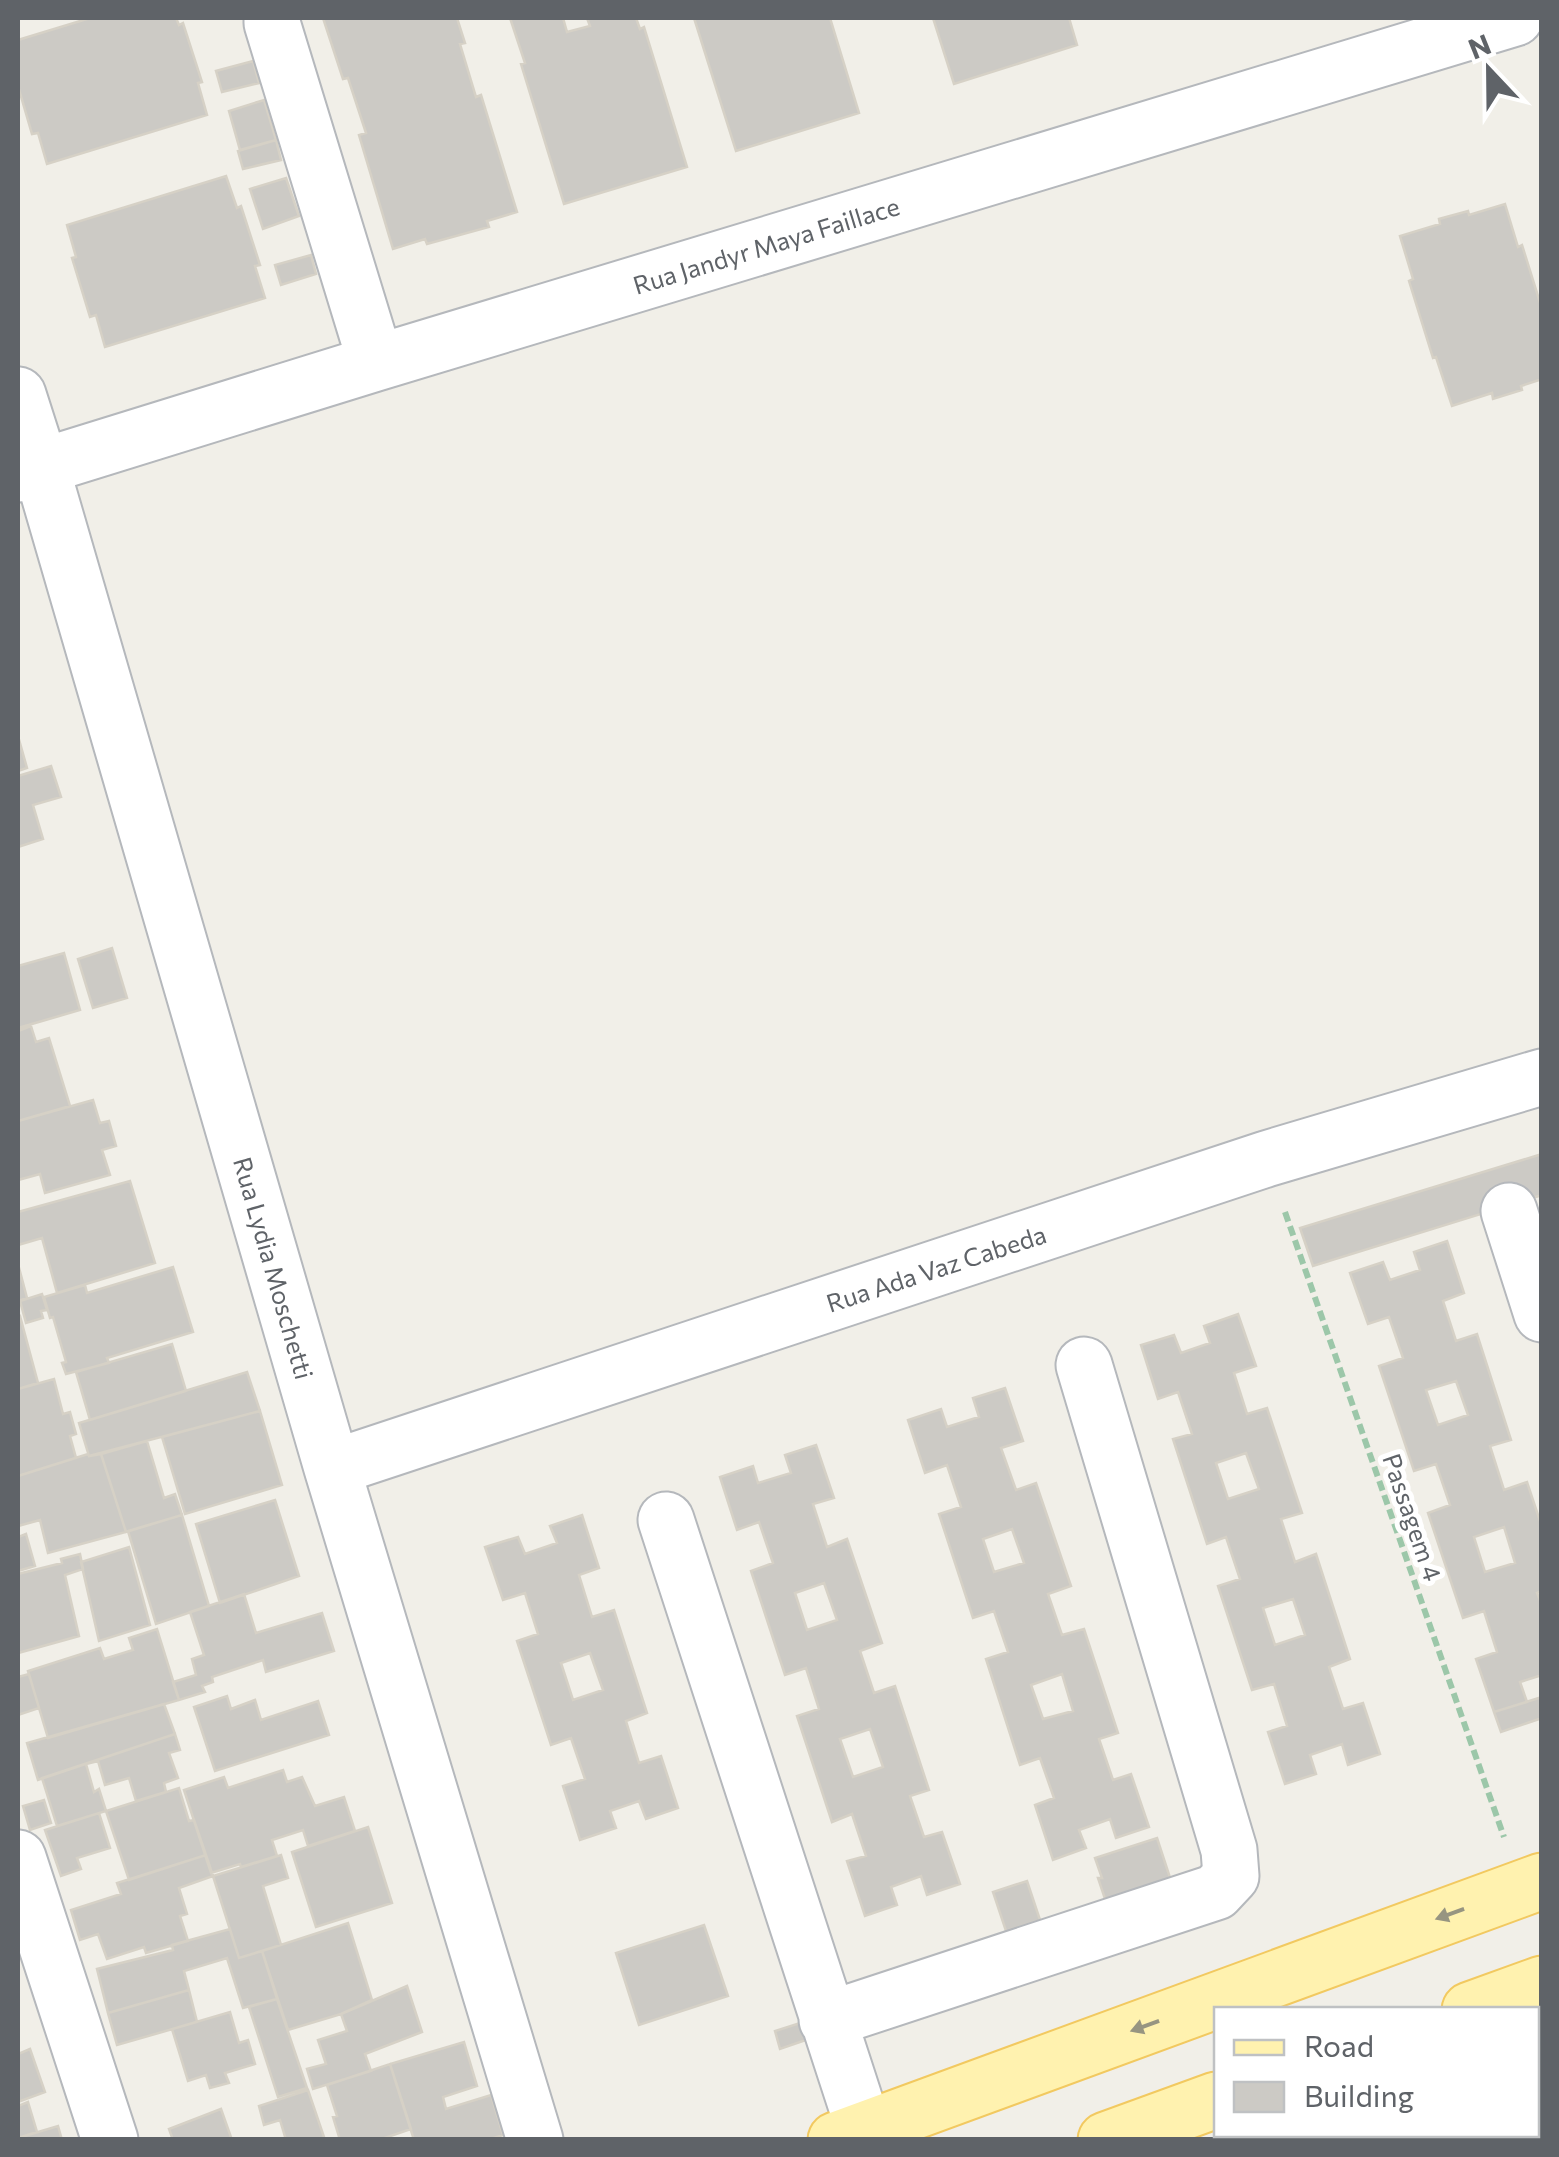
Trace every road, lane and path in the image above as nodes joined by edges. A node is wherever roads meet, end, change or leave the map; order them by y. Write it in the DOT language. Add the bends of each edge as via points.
graph roads {
  1 [pos="272,18"];
  2 [pos="1490,21"];
  3 [pos="376,363"];
  4 [pos="18,394"];
  5 [pos="30,470"];
  6 [pos="1542,1077"];
  7 [pos="1266,1159"];
  8 [pos="1509,1211"];
  9 [pos="1542,1314"];
  10 [pos="1084,1365"];
  11 [pos="332,1468"];
  12 [pos="666,1520"];
  13 [pos="18,1858"];
  14 [pos="1532,1884"];
  15 [pos="1542,1984"];
  16 [pos="1478,2007"];
  17 [pos="828,2020"];
  18 [pos="1214,2101"];
  19 [pos="850,2134"];
  20 [pos="110,2140"];
  21 [pos="535,2140"];
  22 [pos="1106,2140"];
  1 -- 3 [label="street"];
  2 -- 3 [label="street, Rua Jandyr Maya Faillace"];
  3 -- 5 [label="street, Rua Jandyr Maya Faillace"];
  4 -- 5 [label="street, Rua Lydia Moschetti"];
  5 -- 11 [label="street, Rua Lydia Moschetti"];
  6 -- 7 [label="street, Rua Ada Vaz Cabeda"];
  7 -- 11 [label="street, Rua Ada Vaz Cabeda"];
  7 -- 14 [label="path, Passagem 4"];
  8 -- 9 [label="street"];
  10 -- 17 [label="street" via="1229,1850 1231,1876 1216,1892"];
  11 -- 21 [label="street, Rua Lydia Moschetti"];
  12 -- 17 [label="street"];
  13 -- 20 [label="street"];
  14 -- 19 [label="main road, one-way"];
  15 -- 16 [label="main road"];
  17 -- 19 [label="street"];
  18 -- 22 [label="main road"];
}
